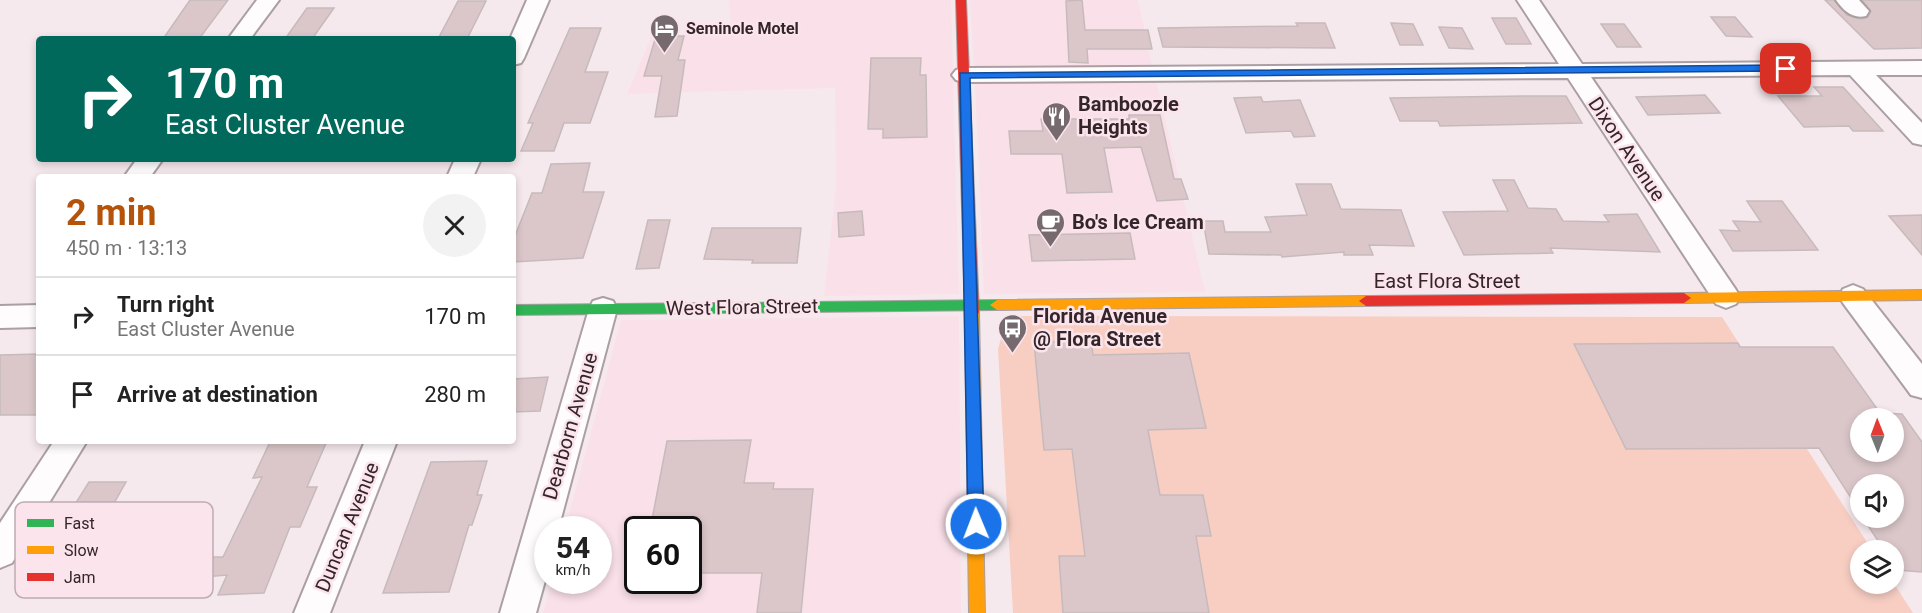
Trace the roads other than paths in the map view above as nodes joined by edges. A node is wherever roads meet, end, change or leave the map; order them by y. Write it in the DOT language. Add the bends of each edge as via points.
graph roads {
  1 [pos="268,0"];
  2 [pos="538,0"];
  3 [pos="961,0"];
  4 [pos="1528,0"];
  5 [pos="241,36"];
  6 [pos="516,50"];
  7 [pos="1856,68"];
  8 [pos="1922,68"];
  9 [pos="1574,69"];
  10 [pos="964,75"];
  11 [pos="1922,137"];
  12 [pos="1922,295"];
  13 [pos="1853,296"];
  14 [pos="1726,297"];
  15 [pos="972,305"];
  16 [pos="603,309"];
  17 [pos="516,310"];
  18 [pos="36,314"];
  19 [pos="0,317"];
  20 [pos="1922,386"];
  21 [pos="68,444"];
  22 [pos="380,444"];
  23 [pos="32,502"];
  24 [pos="15,528"];
  25 [pos="0,552"];
  26 [pos="312,613"];
  27 [pos="518,613"];
  28 [pos="977,613"];
  1 -- 5 [label="street"];
  2 -- 6 [label="street"];
  3 -- 10 [label="street"];
  4 -- 9 [label="street, Dixon Avenue"];
  7 -- 8 [label="street"];
  7 -- 9 [label="street"];
  7 -- 11 [label="street"];
  9 -- 10 [label="street"];
  9 -- 14 [label="street, Dixon Avenue"];
  10 -- 15 [label="street"];
  12 -- 13 [label="street, East Flora Street"];
  13 -- 14 [label="street, East Flora Street"];
  13 -- 20 [label="street"];
  14 -- 15 [label="street, East Flora Street"];
  15 -- 16 [label="street, West Flora Street"];
  15 -- 28 [label="street"];
  16 -- 17 [label="street, West Flora Street"];
  16 -- 27 [label="street, Dearborn Avenue"];
  18 -- 19 [label="street"];
  21 -- 23 [label="street"];
  22 -- 26 [label="street, Duncan Avenue"];
  24 -- 25 [label="street"];
}
